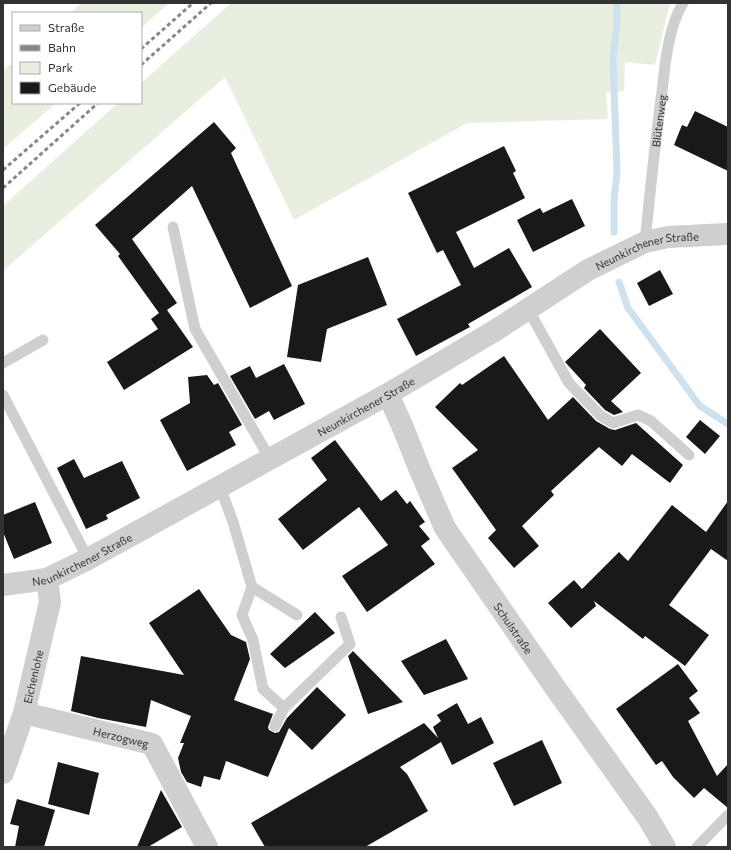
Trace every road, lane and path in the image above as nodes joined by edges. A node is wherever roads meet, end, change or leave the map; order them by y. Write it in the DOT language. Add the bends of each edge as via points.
graph roads {
  1 [pos="683,3"];
  2 [pos="173,227"];
  3 [pos="728,234"];
  4 [pos="645,242"];
  5 [pos="528,309"];
  6 [pos="43,340"];
  7 [pos="3,363"];
  8 [pos="388,394"];
  9 [pos="3,395"];
  10 [pos="690,455"];
  11 [pos="270,459"];
  12 [pos="220,487"];
  13 [pos="88,559"];
  14 [pos="47,579"];
  15 [pos="3,585"];
  16 [pos="252,587"];
  17 [pos="297,615"];
  18 [pos="341,617"];
  19 [pos="284,708"];
  20 [pos="24,713"];
  21 [pos="275,726"];
  22 [pos="3,773"];
  23 [pos="728,815"];
  24 [pos="207,847"];
  25 [pos="665,847"];
  26 [pos="697,847"];
  1 -- 4 [label="lane, Blütenweg" via="666,56"];
  2 -- 11 [label="lane" via="195,329"];
  3 -- 4 [label="street, Neunkirchener Straße" via="668,237"];
  4 -- 5 [label="street, Neunkirchener Straße" via="588,270"];
  5 -- 8 [label="street, Neunkirchener Straße"];
  5 -- 10 [label="lane" via="569,383 601,416 613,423 638,415 651,422"];
  6 -- 7 [label="lane"];
  8 -- 11 [label="street, Neunkirchener Straße"];
  8 -- 25 [label="street, Schulstraße" via="445,528 648,818"];
  9 -- 13 [label="lane"];
  11 -- 12 [label="street, Neunkirchener Straße"];
  12 -- 13 [label="street, Neunkirchener Straße"];
  12 -- 16 [label="lane"];
  13 -- 14 [label="street, Neunkirchener Straße"];
  14 -- 15 [label="street, Neunkirchener Straße"];
  14 -- 20 [label="street, Eichenlohe" via="50,602"];
  16 -- 17 [label="lane"];
  16 -- 19 [label="lane" via="242,615 253,640 262,689"];
  18 -- 19 [label="lane" via="350,644"];
  19 -- 21 [label="lane"];
  20 -- 22 [label="street, Eichenlohe"];
  20 -- 24 [label="street, Herzogweg" via="152,744"];
  23 -- 26 [label="lane"];
}
